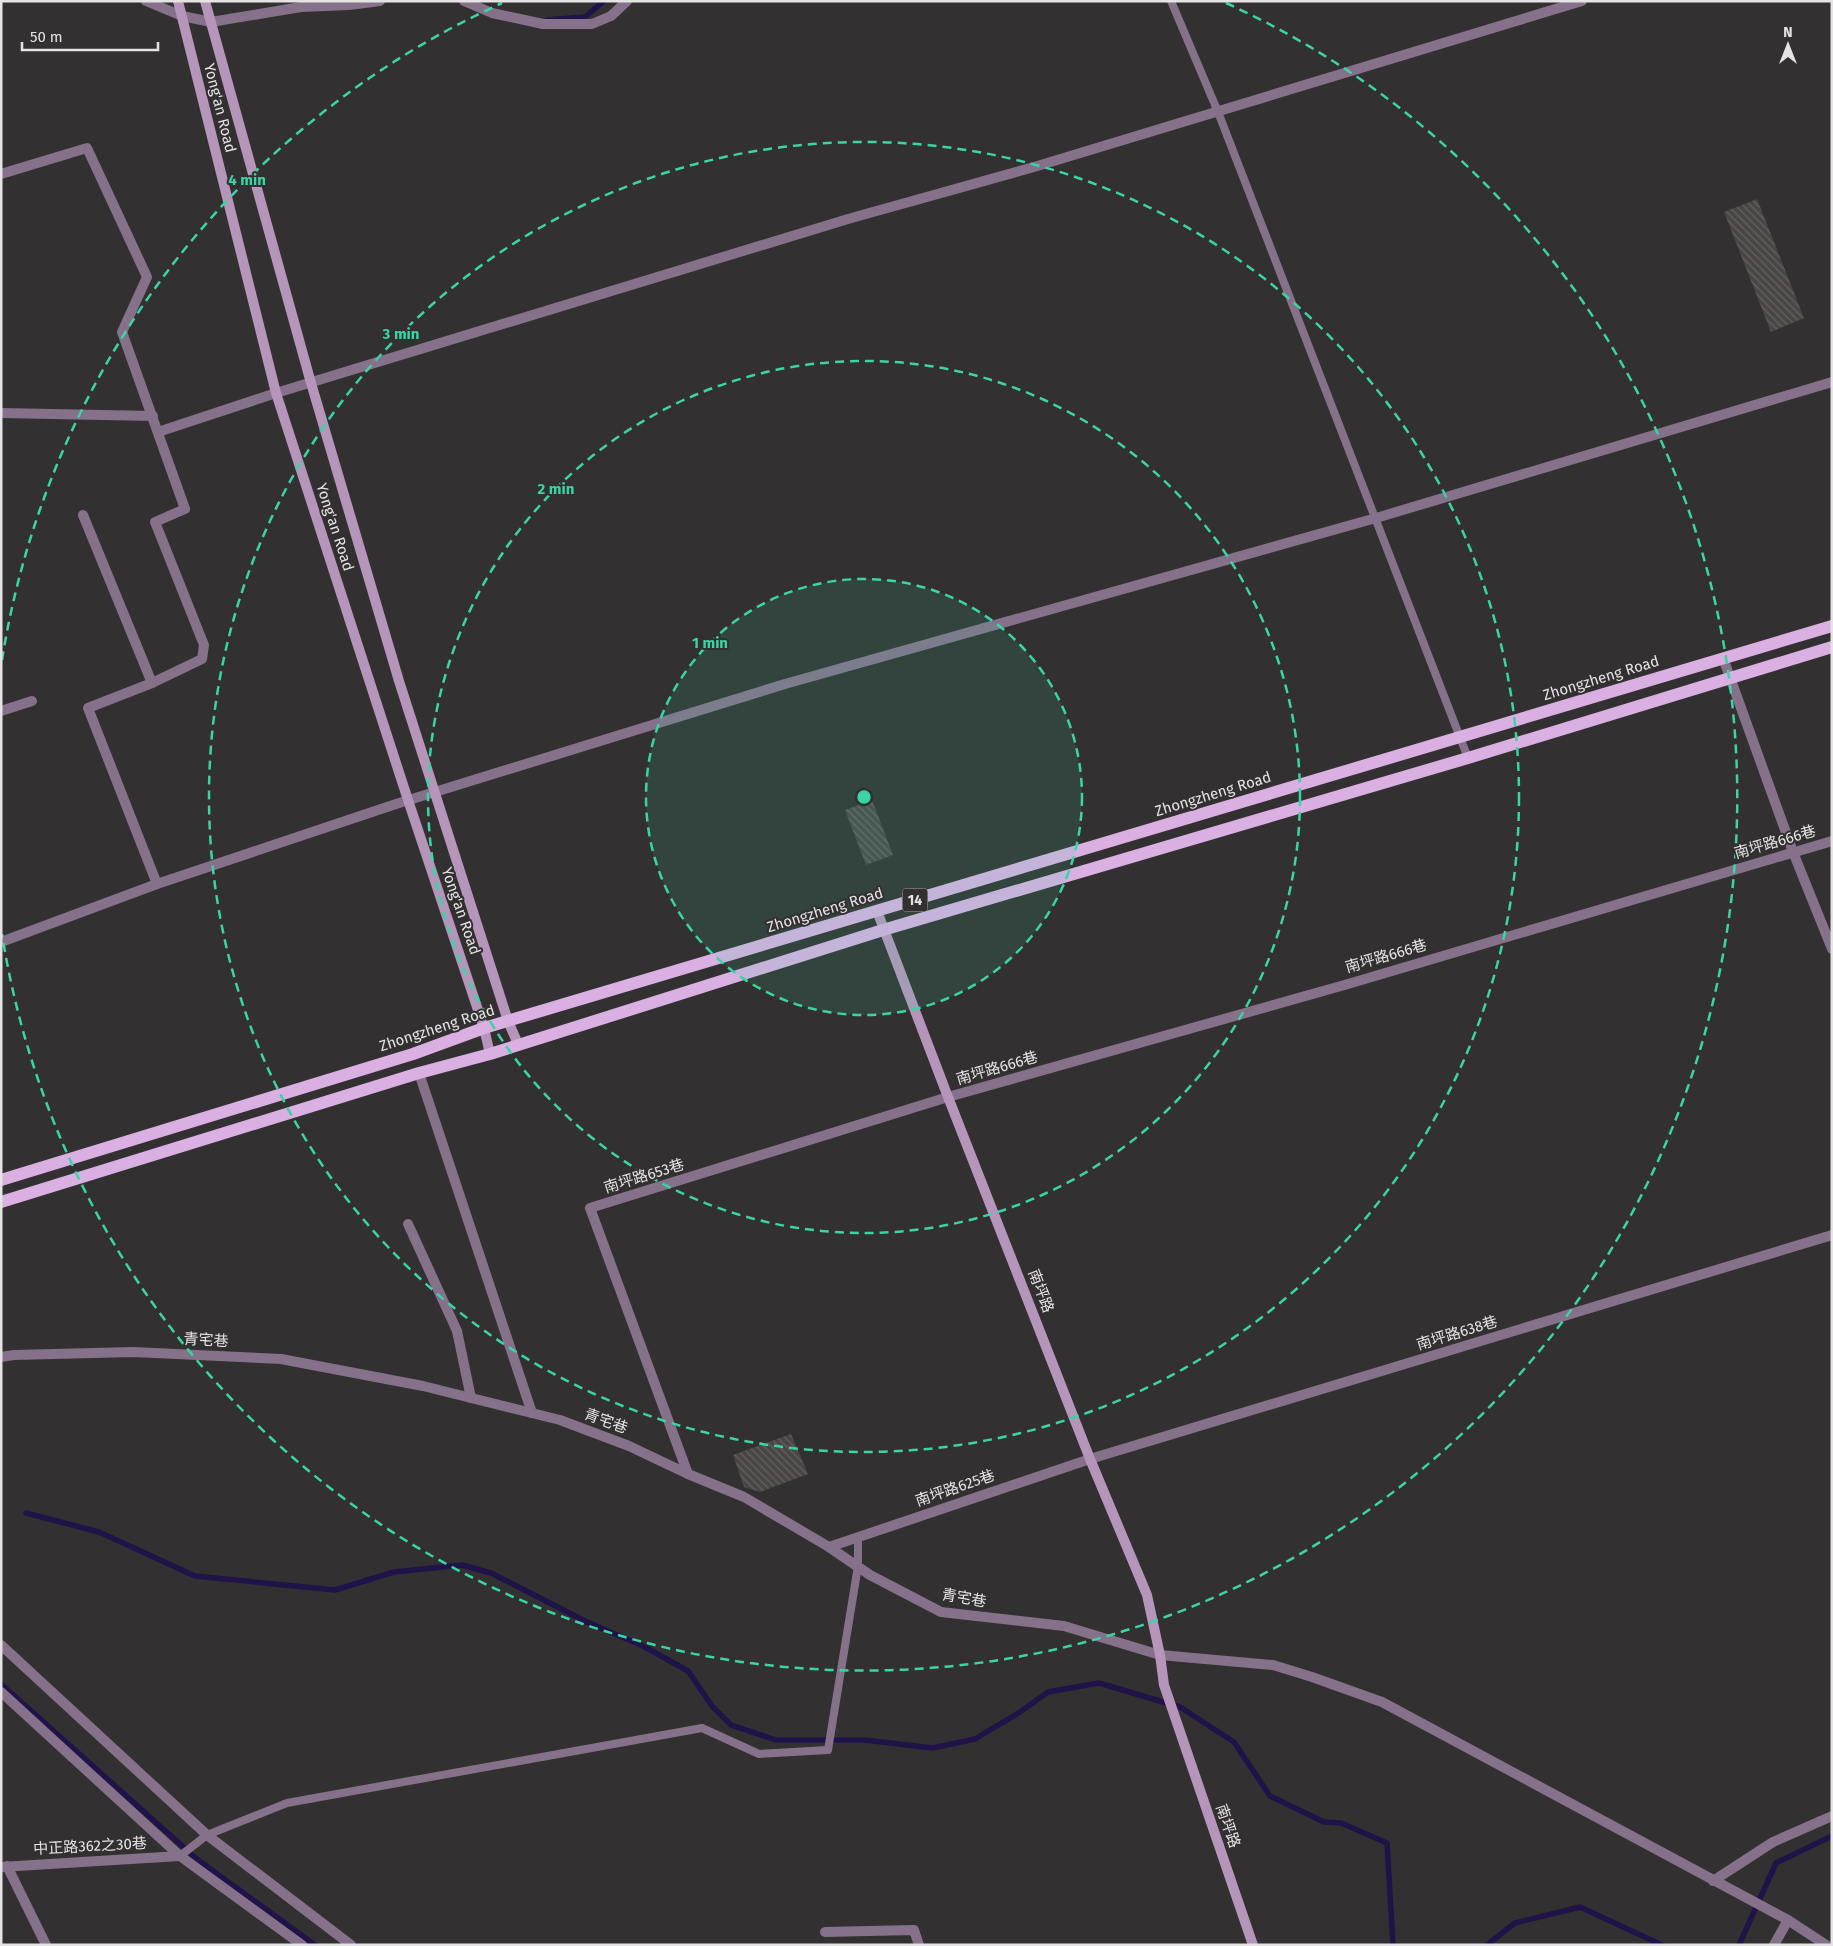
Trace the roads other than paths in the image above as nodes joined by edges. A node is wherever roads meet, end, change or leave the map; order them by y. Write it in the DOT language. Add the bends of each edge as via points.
graph roads {
  1 [pos="146,1"];
  2 [pos="178,1"];
  3 [pos="205,1"];
  4 [pos="380,1"];
  5 [pos="464,1"];
  6 [pos="627,1"];
  7 [pos="1171,1"];
  8 [pos="1582,1"];
  9 [pos="182,16"];
  10 [pos="211,22"];
  11 [pos="1218,112"];
  12 [pos="1,174"];
  13 [pos="1832,382"];
  14 [pos="311,384"];
  15 [pos="276,393"];
  16 [pos="1,413"];
  17 [pos="153,416"];
  18 [pos="158,432"];
  19 [pos="83,515"];
  20 [pos="1376,518"];
  21 [pos="1832,626"];
  22 [pos="1832,647"];
  23 [pos="1723,658"];
  24 [pos="1729,678"];
  25 [pos="152,683"];
  26 [pos="32,701"];
  27 [pos="1,711"];
  28 [pos="1460,738"];
  29 [pos="1468,758"];
  30 [pos="434,793"];
  31 [pos="408,800"];
  32 [pos="1832,840"];
  33 [pos="1793,852"];
  34 [pos="157,884"];
  35 [pos="877,911"];
  36 [pos="883,930"];
  37 [pos="1,942"];
  38 [pos="1832,949"];
  39 [pos="508,1021"];
  40 [pos="484,1028"];
  41 [pos="518,1044"];
  42 [pos="490,1054"];
  43 [pos="419,1073"];
  44 [pos="948,1097"];
  45 [pos="1,1180"];
  46 [pos="1,1202"];
  47 [pos="408,1224"];
  48 [pos="1832,1235"];
  49 [pos="1,1357"];
  50 [pos="471,1398"];
  51 [pos="532,1413"];
  52 [pos="1090,1459"];
  53 [pos="688,1474"];
  54 [pos="858,1537"];
  55 [pos="829,1547"];
  56 [pos="858,1566"];
  57 [pos="1,1645"];
  58 [pos="1160,1655"];
  59 [pos="1,1692"];
  60 [pos="1832,1816"];
  61 [pos="207,1835"];
  62 [pos="180,1856"];
  63 [pos="4,1866"];
  64 [pos="1712,1881"];
  65 [pos="1788,1920"];
  66 [pos="825,1932"];
  67 [pos="46,1945"];
  68 [pos="302,1945"];
  69 [pos="351,1945"];
  70 [pos="919,1945"];
  71 [pos="1253,1945"];
  72 [pos="1774,1945"];
  73 [pos="1826,1945"];
  1 -- 9 [label="street"];
  2 -- 9 [label="street, Yong'an Road"];
  3 -- 10 [label="street, Yong'an Road"];
  4 -- 10 [label="street" via="301,7"];
  5 -- 6 [label="street" via="492,13 544,24 592,24 611,16"];
  7 -- 11 [label="lane"];
  8 -- 11 [label="street"];
  9 -- 10 [label="street"];
  9 -- 15 [label="street, Yong'an Road"];
  10 -- 14 [label="street, Yong'an Road"];
  11 -- 14 [label="street" via="848,219"];
  11 -- 20 [label="lane"];
  12 -- 17 [label="street" via="87,148 147,277 122,332"];
  13 -- 20 [label="street"];
  14 -- 15 [label="street"];
  14 -- 30 [label="street, Yong'an Road"];
  15 -- 18 [label="street"];
  15 -- 31 [label="street, Yong'an Road"];
  16 -- 17 [label="street"];
  17 -- 18 [label="street"];
  18 -- 25 [label="street" via="185,508 155,522 204,645 202,659"];
  19 -- 25 [label="street"];
  20 -- 28 [label="lane"];
  20 -- 30 [label="street" via="785,684"];
  21 -- 23 [label="main road, Zhongzheng Road / 14"];
  22 -- 24 [label="main road, 14"];
  23 -- 24 [label="street"];
  23 -- 28 [label="main road, Zhongzheng Road / 14"];
  24 -- 29 [label="main road, 14"];
  24 -- 33 [label="street"];
  25 -- 34 [label="street" via="88,708"];
  26 -- 27 [label="street"];
  28 -- 29 [label="lane"];
  28 -- 35 [label="main road, Zhongzheng Road / 14"];
  29 -- 36 [label="main road, 14"];
  30 -- 31 [label="street"];
  30 -- 39 [label="street, Yong'an Road"];
  31 -- 34 [label="street"];
  31 -- 40 [label="street, Yong'an Road"];
  32 -- 33 [label="street, 南坪路666巷"];
  33 -- 38 [label="street"];
  33 -- 44 [label="street, 南坪路666巷"];
  34 -- 37 [label="street"];
  35 -- 36 [label="street, 南坪路"];
  35 -- 39 [label="main road, Zhongzheng Road / 14"];
  36 -- 41 [label="main road, 14"];
  36 -- 44 [label="street, 南坪路"];
  39 -- 40 [label="main road, Zhongzheng Road / 14"];
  39 -- 41 [label="street, Yong'an Road"];
  40 -- 42 [label="street, Yong'an Road"];
  40 -- 45 [label="main road, Zhongzheng Road / 14" via="413,1054"];
  41 -- 42 [label="main road, 14"];
  42 -- 43 [label="main road, 14"];
  43 -- 46 [label="main road, 14"];
  43 -- 51 [label="street"];
  44 -- 52 [label="street, 南坪路"];
  44 -- 53 [label="street, 南坪路653巷" via="590,1208"];
  47 -- 50 [label="street" via="457,1331"];
  48 -- 52 [label="street, 南坪路638巷"];
  49 -- 50 [label="street, 青宅巷" via="133,1352 281,1359"];
  50 -- 51 [label="street, 青宅巷"];
  51 -- 53 [label="street, 青宅巷" via="629,1446"];
  52 -- 54 [label="street, 南坪路625巷"];
  52 -- 58 [label="street, 南坪路" via="1147,1595"];
  53 -- 55 [label="street, 青宅巷" via="744,1497"];
  54 -- 55 [label="street, 南坪路625巷"];
  54 -- 56 [label="lane"];
  55 -- 56 [label="street, 青宅巷"];
  56 -- 58 [label="street, 青宅巷" via="941,1612 1064,1626"];
  56 -- 61 [label="lane" via="828,1750 759,1754 702,1728 287,1803"];
  57 -- 61 [label="street"];
  58 -- 64 [label="street, 青宅巷" via="1273,1666 1382,1702"];
  58 -- 71 [label="street, 南坪路" via="1164,1685"];
  59 -- 62 [label="street"];
  60 -- 64 [label="street" via="1773,1842"];
  61 -- 62 [label="lane"];
  61 -- 69 [label="street"];
  62 -- 63 [label="street, 中正路362之30巷"];
  62 -- 68 [label="street"];
  63 -- 67 [label="street"];
  64 -- 65 [label="street, 青宅巷"];
  65 -- 72 [label="street"];
  65 -- 73 [label="street, 青宅巷"];
  66 -- 70 [label="street" via="914,1930"];
}
